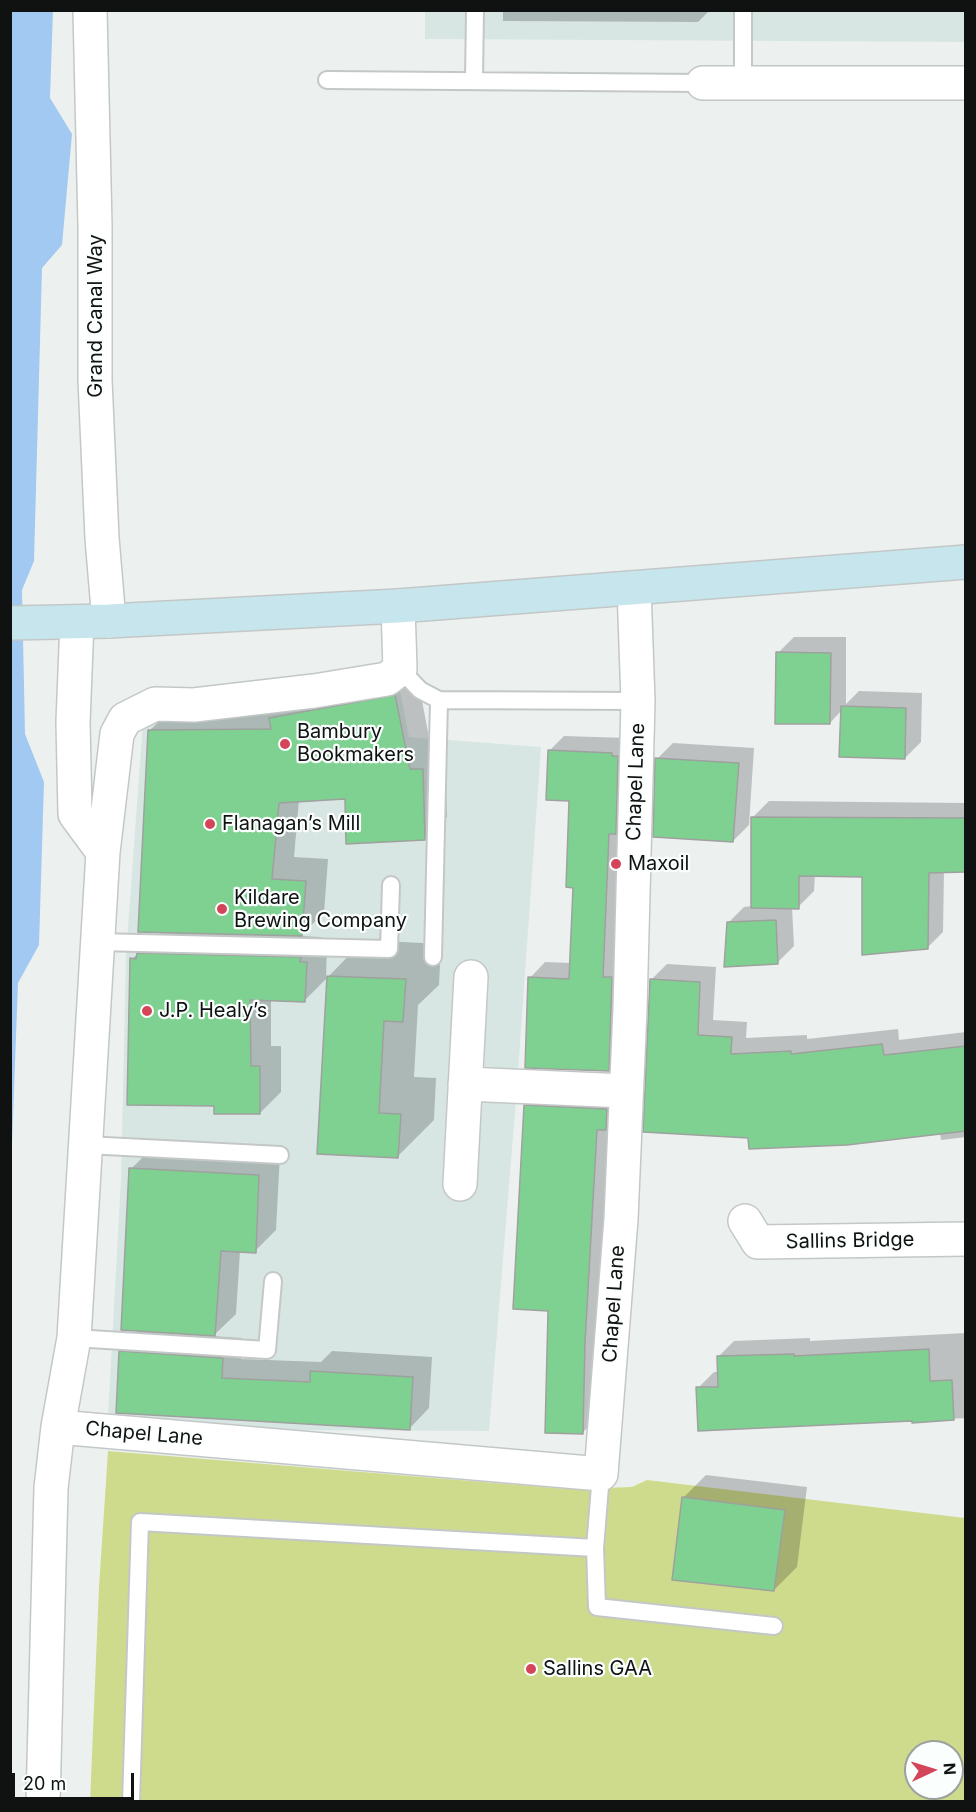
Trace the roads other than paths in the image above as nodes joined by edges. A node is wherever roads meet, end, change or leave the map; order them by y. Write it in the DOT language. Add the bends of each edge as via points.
graph roads {
  1 [pos="90,10"];
  2 [pos="475,10"];
  3 [pos="742,10"];
  4 [pos="327,80"];
  5 [pos="474,81"];
  6 [pos="703,83"];
  7 [pos="743,83"];
  8 [pos="966,83"];
  9 [pos="966,562"];
  10 [pos="634,588"];
  11 [pos="398,606"];
  12 [pos="109,621"];
  13 [pos="62,622"];
  14 [pos="10,623"];
  15 [pos="400,669"];
  16 [pos="439,700"];
  17 [pos="638,701"];
  18 [pos="103,852"];
  19 [pos="391,885"];
  20 [pos="98,942"];
  21 [pos="433,957"];
  22 [pos="471,977"];
  23 [pos="465,1084"];
  24 [pos="627,1091"];
  25 [pos="86,1145"];
  26 [pos="280,1155"];
  27 [pos="460,1184"];
  28 [pos="745,1221"];
  29 [pos="966,1239"];
  30 [pos="273,1281"];
  31 [pos="74,1338"];
  32 [pos="58,1426"];
  33 [pos="601,1474"];
  34 [pos="595,1548"];
  35 [pos="774,1626"];
  36 [pos="44,1802"];
  37 [pos="131,1802"];
  1 -- 12 [label="street, Grand Canal Way" via="95,380"];
  2 -- 5 [label="lane"];
  3 -- 7 [label="lane"];
  4 -- 5 [label="lane"];
  5 -- 6 [label="lane"];
  6 -- 7 [label="street"];
  7 -- 8 [label="street"];
  9 -- 10 [label="street"];
  10 -- 11 [label="street"];
  10 -- 17 [label="street, Chapel Lane"];
  11 -- 12 [label="street"];
  11 -- 15 [label="street"];
  12 -- 13 [label="street"];
  13 -- 14 [label="street"];
  13 -- 18 [label="street" via="73,722 75,814"];
  15 -- 16 [label="lane" via="420,690"];
  15 -- 18 [label="street" via="387,679 325,689 194,705 155,704 137,711 125,719 117,734"];
  16 -- 17 [label="lane"];
  16 -- 21 [label="lane"];
  17 -- 24 [label="street, Chapel Lane"];
  18 -- 20 [label="street"];
  19 -- 20 [label="lane" via="388,949"];
  20 -- 25 [label="street"];
  22 -- 23 [label="street"];
  23 -- 24 [label="street"];
  23 -- 27 [label="street"];
  24 -- 33 [label="street, Chapel Lane"];
  25 -- 26 [label="lane"];
  25 -- 31 [label="street"];
  28 -- 29 [label="street, Sallins Bridge" via="758,1242"];
  30 -- 31 [label="lane" via="267,1350"];
  31 -- 32 [label="street"];
  32 -- 33 [label="street, Chapel Lane"];
  32 -- 36 [label="street" via="51,1488"];
  33 -- 34 [label="lane"];
  34 -- 35 [label="lane" via="597,1607"];
  34 -- 37 [label="lane" via="140,1522"];
}
